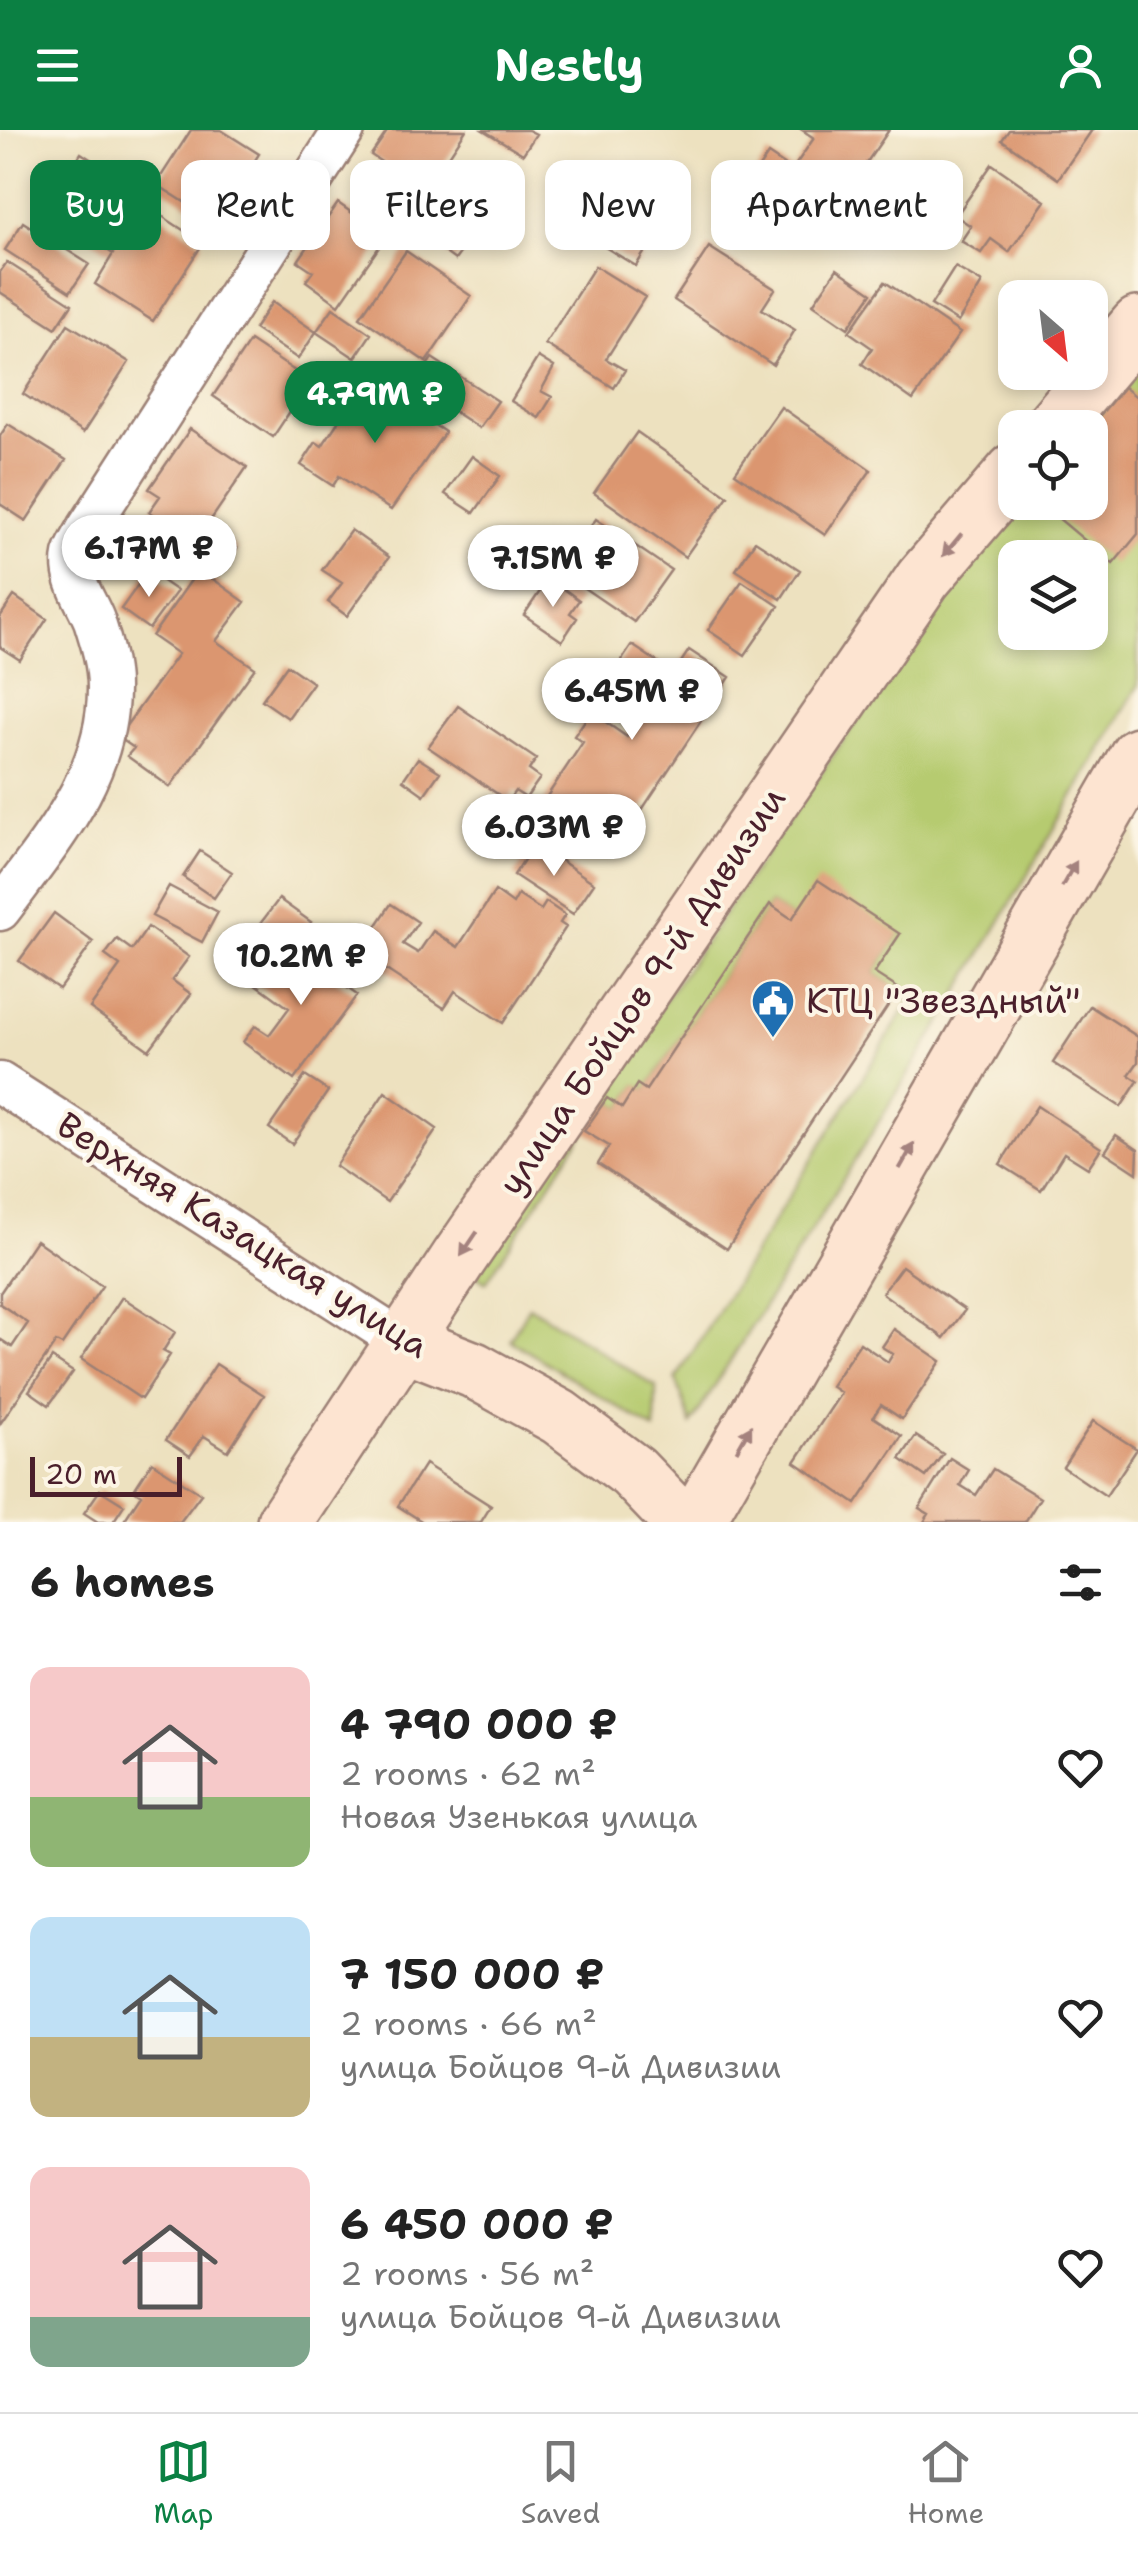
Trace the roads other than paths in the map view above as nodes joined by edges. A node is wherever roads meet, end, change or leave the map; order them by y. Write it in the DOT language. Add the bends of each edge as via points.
graph roads {
  1 [pos="344,130"];
  2 [pos="1138,325"];
  3 [pos="1066,410"];
  4 [pos="998,490"];
  5 [pos="1138,755"];
  6 [pos="0,910"];
  7 [pos="0,1083"];
  8 [pos="403,1342"];
  9 [pos="285,1522"];
  10 [pos="681,1522"];
  11 [pos="696,1522"];
  1 -- 6 [label="street" via="74,557 79,590 103,649 106,724 91,778"];
  2 -- 3 [label="street"];
  4 -- 8 [label="street, улица Бойцов 9-й Дивизии, one-way" via="923,580"];
  11 -- 5 [label="street, one-way"];
  7 -- 8 [label="street, Верхняя Казацкая улица"];
  8 -- 9 [label="street, улица Бойцов 9-й Дивизии"];
  8 -- 10 [label="street, Верхняя Казацкая улица" via="474,1370 559,1417 633,1472"];
}
